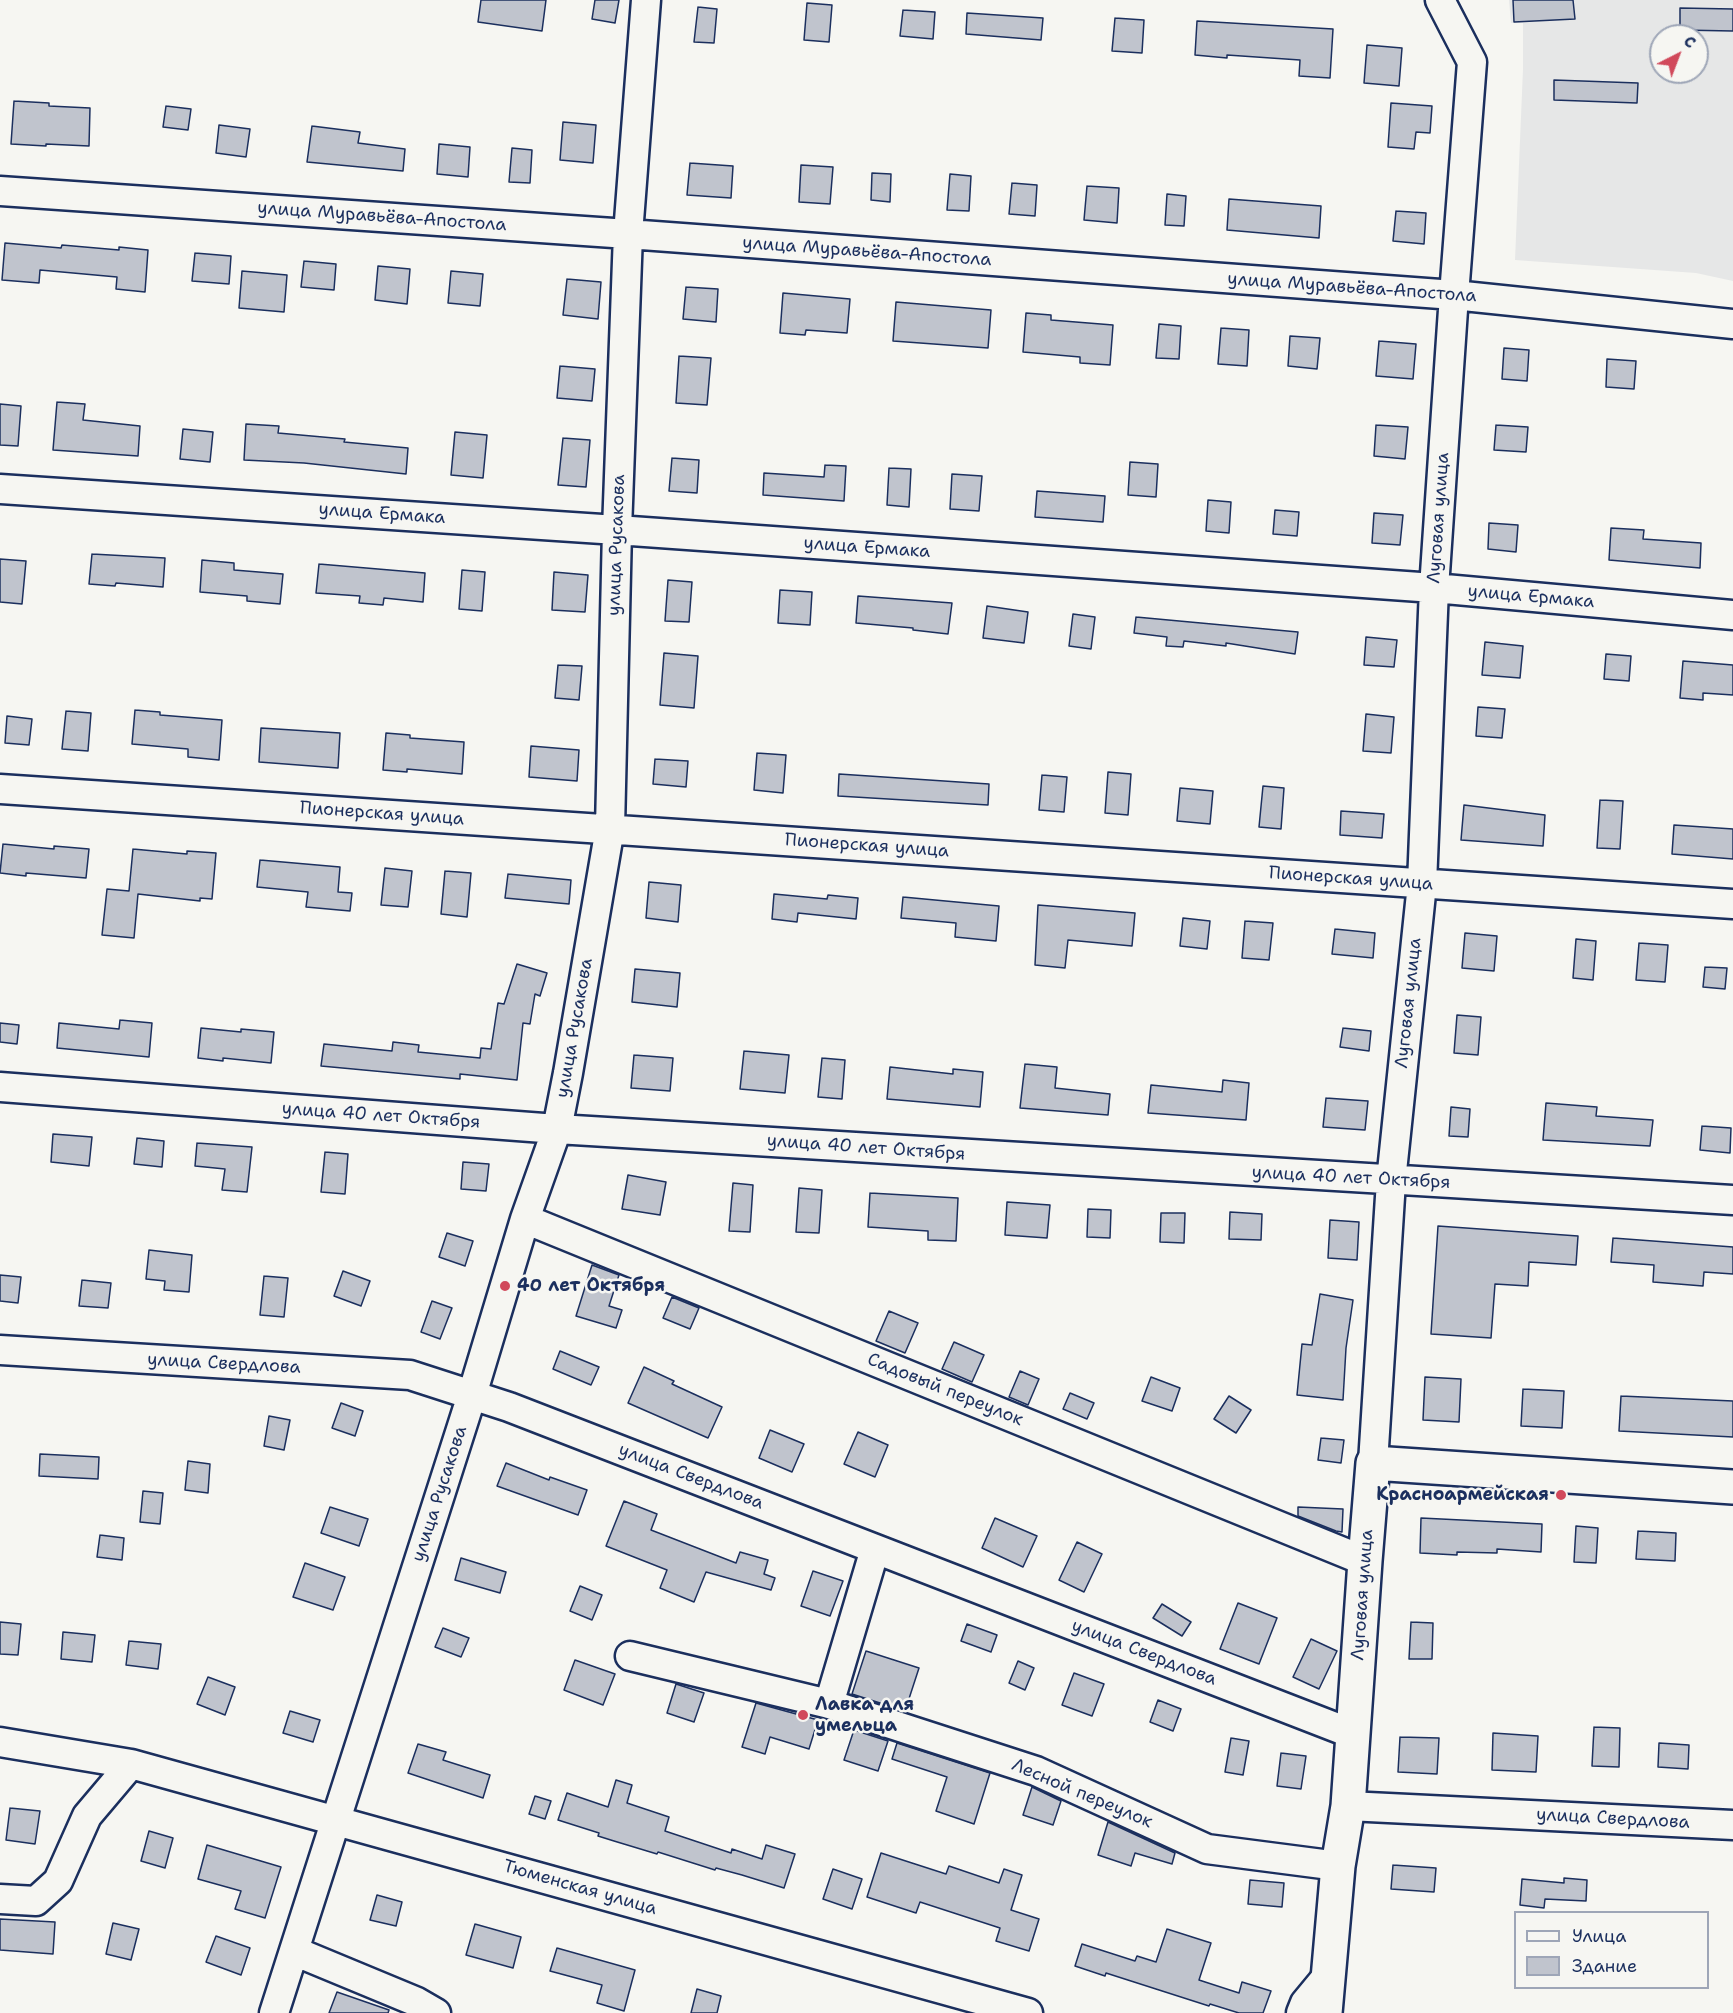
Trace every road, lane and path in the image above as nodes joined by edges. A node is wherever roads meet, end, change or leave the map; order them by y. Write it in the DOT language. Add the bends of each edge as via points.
graph roads {
  1 [pos="646,0"];
  2 [pos="1440,0"];
  3 [pos="0,191"];
  4 [pos="628,234"];
  5 [pos="1454,295"];
  6 [pos="1733,324"];
  7 [pos="0,489"];
  8 [pos="617,530"];
  9 [pos="1434,588"];
  10 [pos="1733,615"];
  11 [pos="0,789"];
  12 [pos="610,828"];
  13 [pos="1422,884"];
  14 [pos="1733,904"];
  15 [pos="0,1087"];
  16 [pos="557,1129"];
  17 [pos="1391,1181"];
  18 [pos="1733,1200"];
  19 [pos="525,1219"];
  20 [pos="0,1350"];
  21 [pos="472,1395"];
  22 [pos="1373,1463"];
  23 [pos="1733,1487"];
  24 [pos="875,1549"];
  25 [pos="1365,1561"];
  26 [pos="630,1656"];
  27 [pos="829,1704"];
  28 [pos="1353,1734"];
  29 [pos="0,1742"];
  30 [pos="131,1764"];
  31 [pos="1348,1806"];
  32 [pos="335,1819"];
  33 [pos="1733,1825"];
  34 [pos="1338,1866"];
  35 [pos="0,1899"];
  36 [pos="294,1951"];
  37 [pos="1329,1974"];
  38 [pos="274,2013"];
  39 [pos="436,2013"];
  40 [pos="1028,2013"];
  41 [pos="1301,2013"];
  42 [pos="1325,2013"];
  1 -- 4 [label="street, улица Русакова"];
  2 -- 5 [label="street, Луговая улица" via="1472,62"];
  3 -- 4 [label="street, улица Муравьёва-Апостола"];
  4 -- 5 [label="street, улица Муравьёва-Апостола"];
  4 -- 8 [label="street, улица Русакова"];
  5 -- 6 [label="street, улица Муравьёва-Апостола"];
  5 -- 9 [label="street, Луговая улица"];
  7 -- 8 [label="street, улица Ермака"];
  8 -- 9 [label="street, улица Ермака"];
  8 -- 12 [label="street, улица Русакова"];
  9 -- 10 [label="street, улица Ермака"];
  9 -- 13 [label="street, Луговая улица"];
  11 -- 12 [label="street, Пионерская улица"];
  12 -- 13 [label="street, Пионерская улица"];
  12 -- 16 [label="street, улица Русакова"];
  13 -- 14 [label="street, Пионерская улица"];
  13 -- 17 [label="street, Луговая улица"];
  15 -- 16 [label="street, улица 40 лет Октября"];
  16 -- 17 [label="street, улица 40 лет Октября"];
  16 -- 19 [label="street, улица Русакова"];
  17 -- 18 [label="street, улица 40 лет Октября"];
  17 -- 22 [label="street, Луговая улица"];
  19 -- 21 [label="street, улица Русакова"];
  19 -- 25 [label="street, Садовый переулок"];
  20 -- 21 [label="street, улица Свердлова" via="410,1375"];
  21 -- 24 [label="street, улица Свердлова"];
  21 -- 32 [label="street, улица Русакова"];
  22 -- 23 [label="main road"];
  22 -- 25 [label="main road, Луговая улица"];
  24 -- 27 [label="street"];
  24 -- 28 [label="street, улица Свердлова"];
  25 -- 28 [label="main road, Луговая улица"];
  26 -- 27 [label="street, Лесной переулок"];
  27 -- 34 [label="street, Лесной переулок" via="1036,1771 1207,1849"];
  28 -- 31 [label="main road, Луговая улица"];
  29 -- 30 [label="street, Тюменская улица"];
  30 -- 32 [label="street, Тюменская улица"];
  30 -- 35 [label="street" via="87,1816 58,1881 36,1901"];
  31 -- 33 [label="street, улица Свердлова"];
  31 -- 34 [label="main road, Луговая улица"];
  32 -- 36 [label="street, улица Русакова"];
  32 -- 40 [label="street, Тюменская улица"];
  34 -- 37 [label="main road, Луговая улица"];
  36 -- 38 [label="street, улица Русакова"];
  36 -- 39 [label="street"];
  37 -- 41 [label="street"];
  37 -- 42 [label="main road, Луговая улица"];
}
